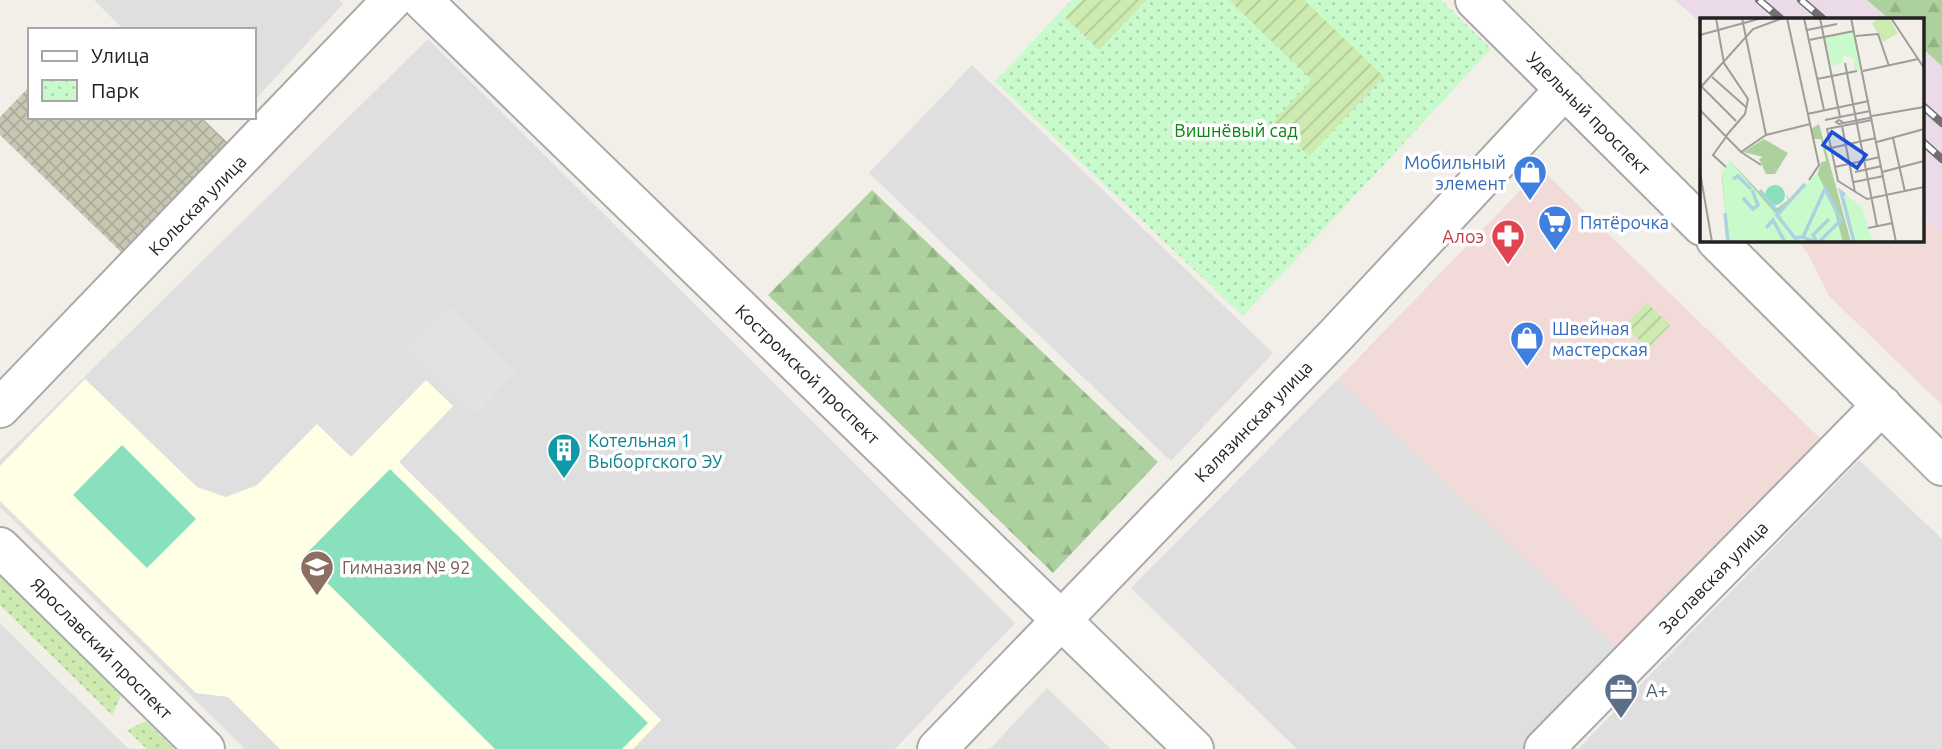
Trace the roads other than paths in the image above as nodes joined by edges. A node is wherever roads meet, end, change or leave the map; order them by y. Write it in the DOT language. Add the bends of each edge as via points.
graph roads {
  1 [pos="392,0"];
  2 [pos="422,0"];
  3 [pos="1475,0"];
  4 [pos="1565,89"];
  5 [pos="1700,224"];
  6 [pos="1718,242"];
  7 [pos="1882,405"];
  8 [pos="0,408"];
  9 [pos="1942,466"];
  10 [pos="0,547"];
  11 [pos="1061,621"];
  12 [pos="205,749"];
  13 [pos="937,749"];
  14 [pos="1194,749"];
  15 [pos="1545,749"];
  1 -- 8 [label="street, Кольская улица"];
  2 -- 11 [label="street, Костромской проспект"];
  3 -- 4 [label="street, Удельный проспект"];
  4 -- 5 [label="street, Удельный проспект"];
  4 -- 11 [label="street, Калязинская улица"];
  6 -- 7 [label="street"];
  7 -- 9 [label="street"];
  7 -- 15 [label="street, Заславская улица"];
  10 -- 12 [label="street, Ярославский проспект"];
  11 -- 13 [label="street, Калязинская улица"];
  11 -- 14 [label="street, Костромской проспект"];
}
